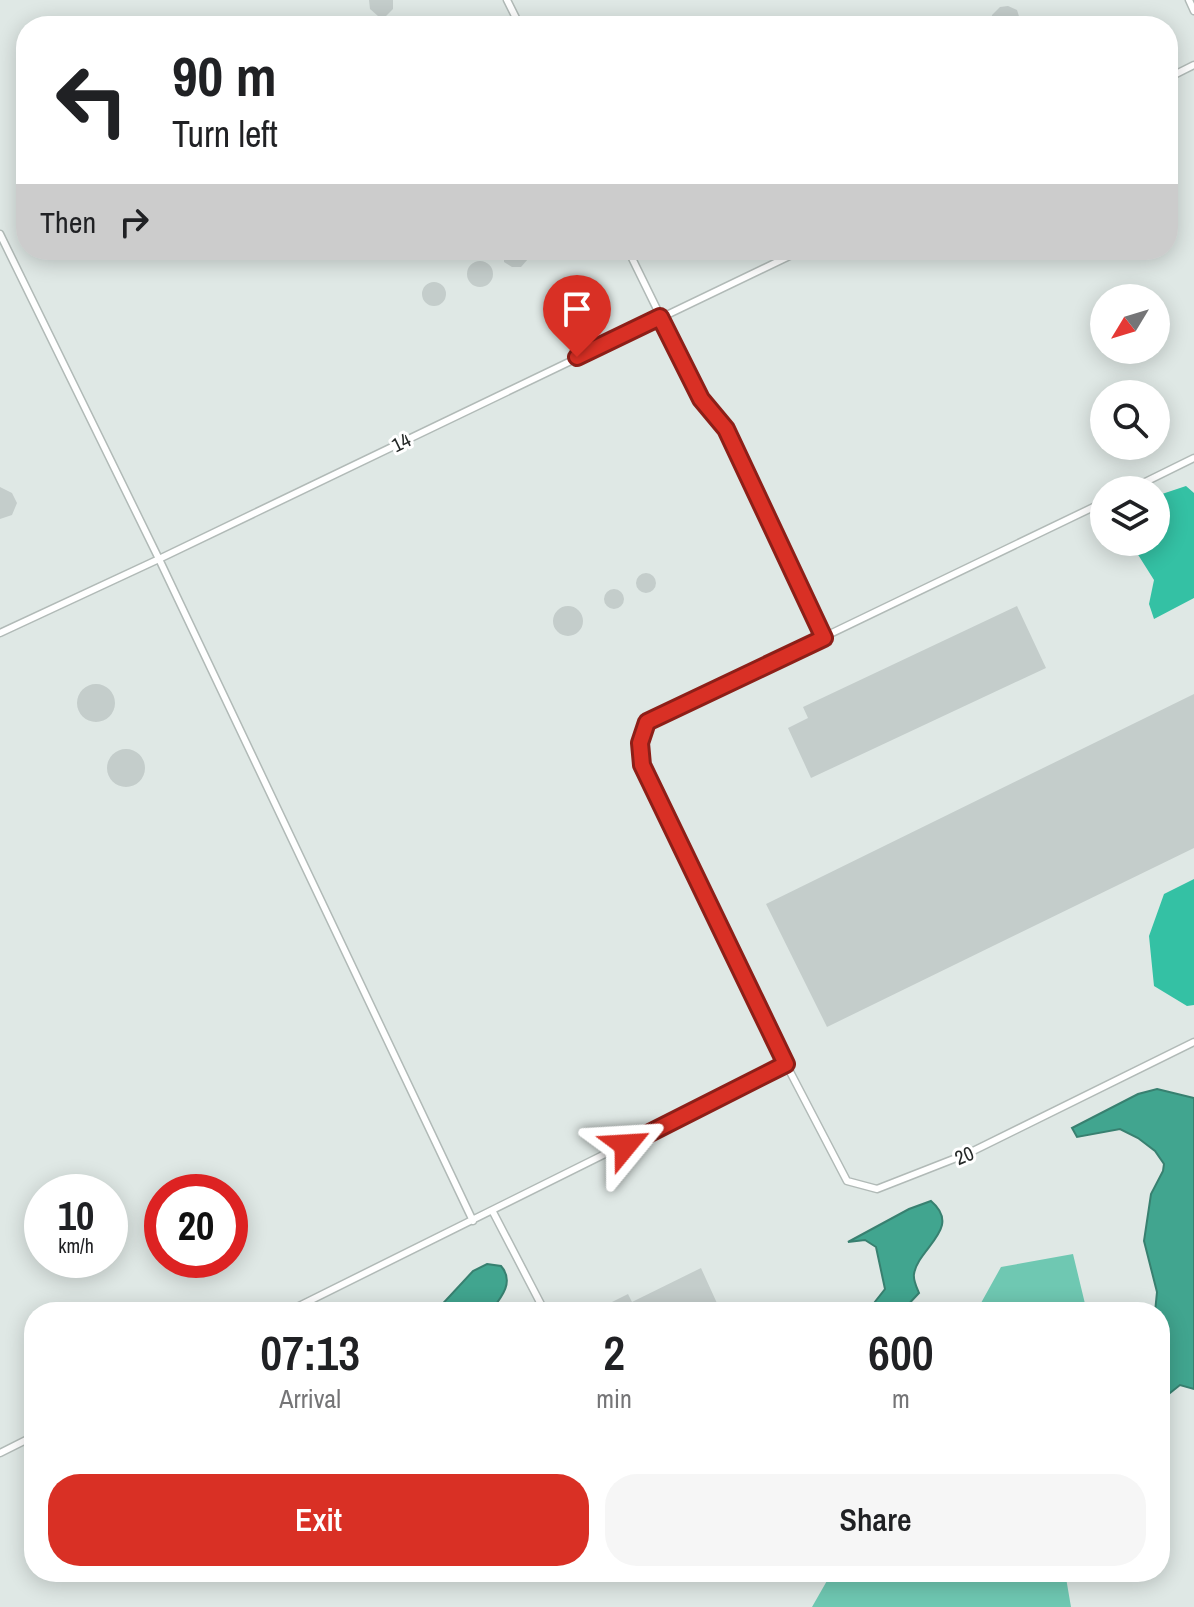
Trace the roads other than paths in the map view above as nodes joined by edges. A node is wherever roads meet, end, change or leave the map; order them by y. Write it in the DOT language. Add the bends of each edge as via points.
graph roads {
  1 [pos="1189,0"];
  2 [pos="1194,11"];
  3 [pos="0,234"];
  4 [pos="633,260"];
  5 [pos="781,260"];
  6 [pos="660,317"];
  7 [pos="1194,458"];
  8 [pos="1157,476"];
  9 [pos="1090,509"];
  10 [pos="159,559"];
  11 [pos="0,633"];
  12 [pos="824,638"];
  13 [pos="1194,1042"];
  14 [pos="786,1064"];
  15 [pos="493,1212"];
  16 [pos="473,1221"];
  17 [pos="307,1302"];
  18 [pos="540,1302"];
  19 [pos="24,1441"];
  20 [pos="0,1453"];
  1 -- 2 [label="lane"];
  3 -- 10 [label="lane"];
  4 -- 6 [label="lane"];
  5 -- 6 [label="lane, 14 / 14"];
  6 -- 10 [label="lane, 14 / 14"];
  6 -- 12 [label="lane" via="701,399 726,429"];
  7 -- 8 [label="lane"];
  9 -- 12 [label="lane, 20"];
  10 -- 11 [label="lane, 14 / 14"];
  10 -- 16 [label="lane"];
  12 -- 14 [label="lane, 20" via="647,722 640,743 642,765"];
  13 -- 14 [label="lane, 20 / 20" via="969,1153 877,1189 847,1181"];
  14 -- 15 [label="lane"];
  15 -- 16 [label="lane"];
  15 -- 18 [label="lane"];
  16 -- 17 [label="lane"];
  19 -- 20 [label="lane"];
}
